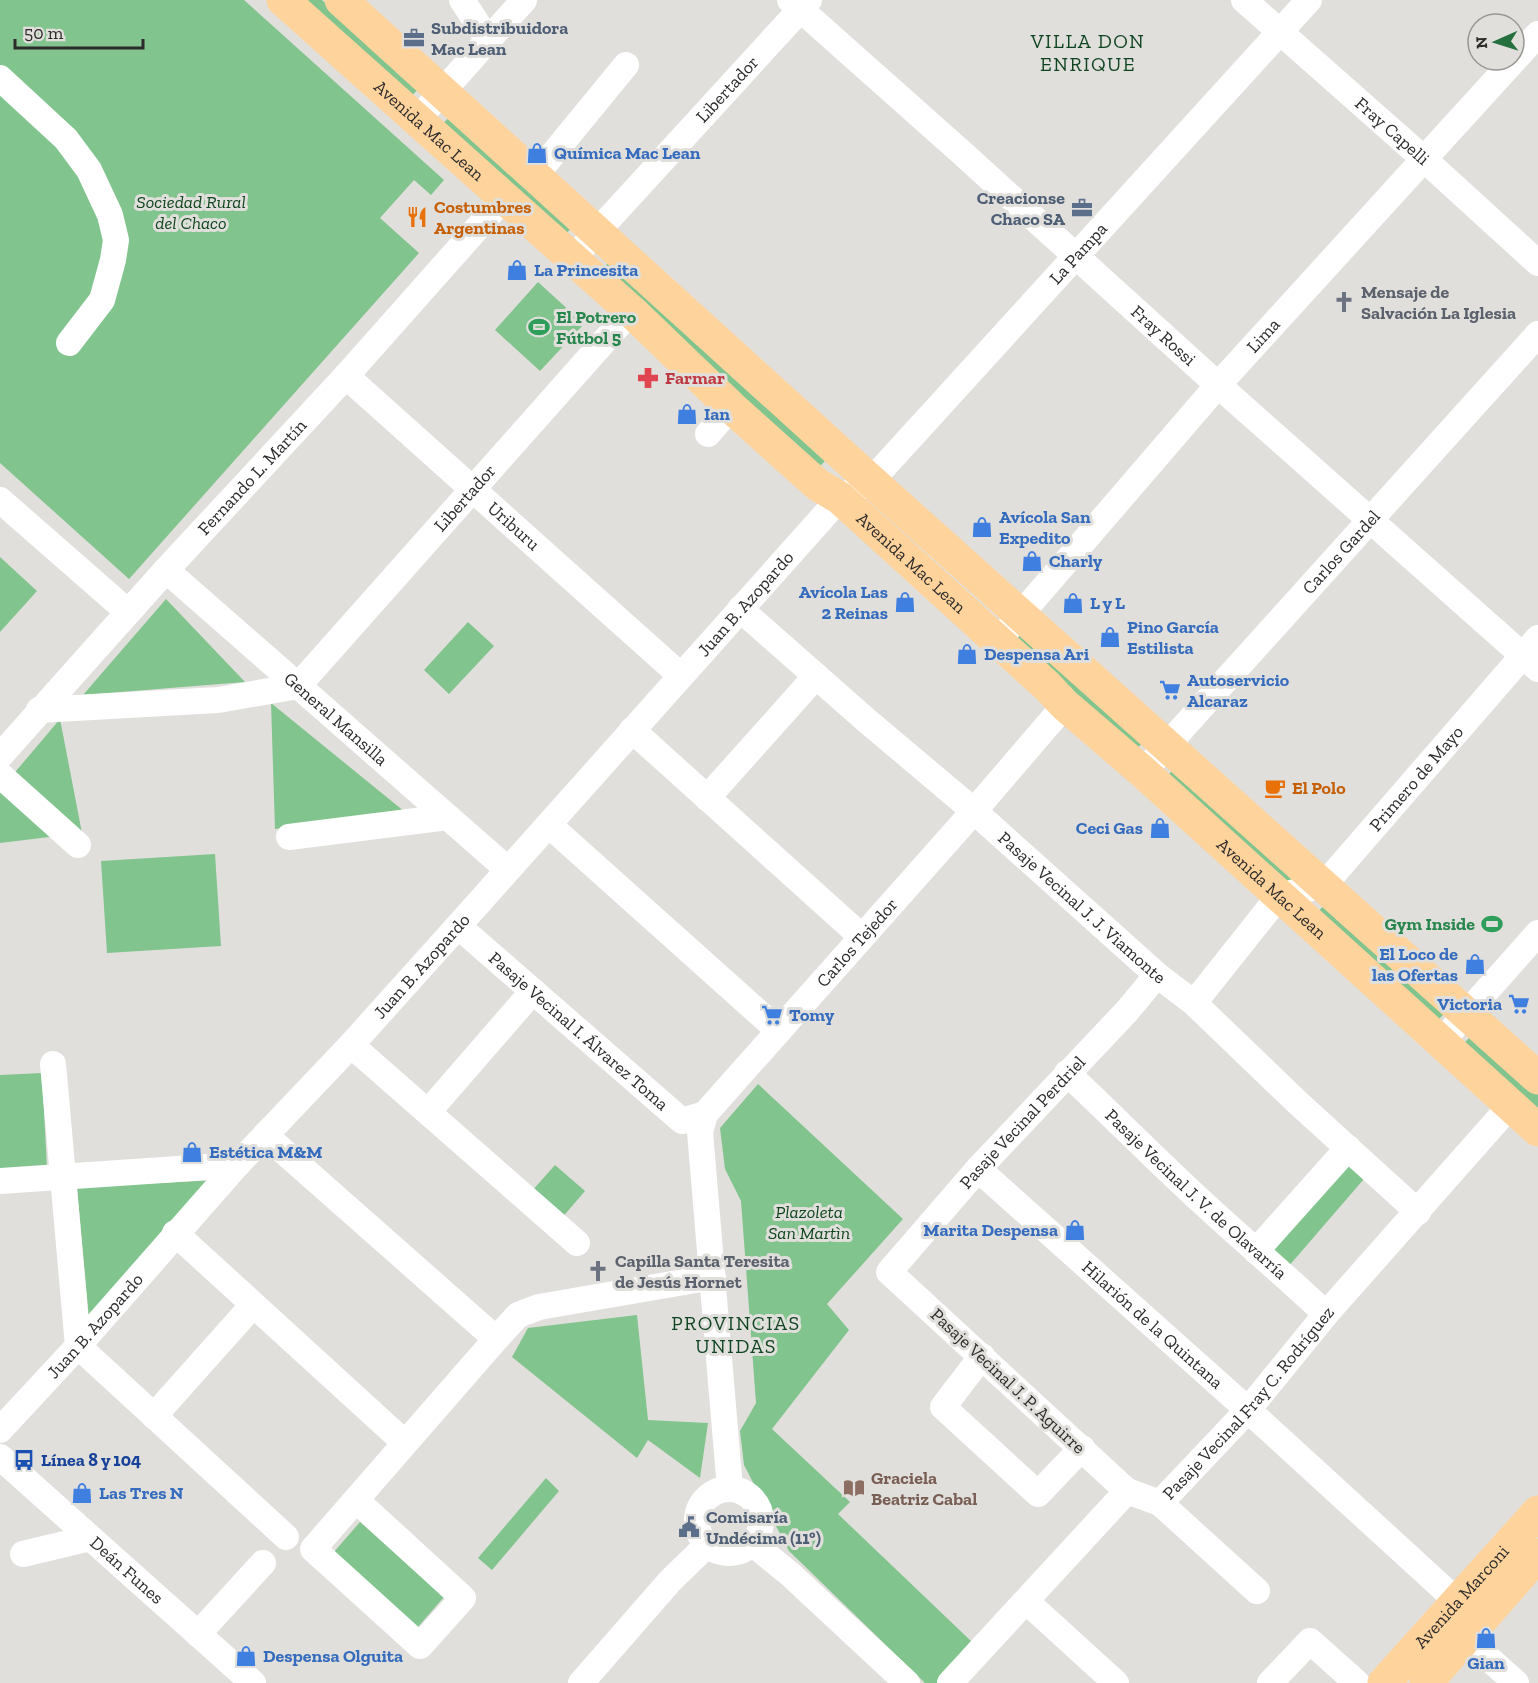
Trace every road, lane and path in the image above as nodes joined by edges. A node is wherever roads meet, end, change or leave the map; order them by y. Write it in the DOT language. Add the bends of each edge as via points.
graph roads {
  1 [pos="283,0"];
  2 [pos="341,0"];
  3 [pos="462,0"];
  4 [pos="524,0"];
  5 [pos="1244,0"];
  6 [pos="1309,0"];
  7 [pos="800,3"];
  8 [pos="1280,32"];
  9 [pos="1538,34"];
  10 [pos="488,40"];
  11 [pos="626,65"];
  12 [pos="0,78"];
  13 [pos="443,91"];
  14 [pos="417,120"];
  15 [pos="1425,160"];
  16 [pos="535,176"];
  17 [pos="504,198"];
  18 [pos="597,232"];
  19 [pos="1076,256"];
  20 [pos="572,259"];
  21 [pos="1538,263"];
  22 [pos="631,311"];
  23 [pos="1538,334"];
  24 [pos="69,343"];
  25 [pos="346,376"];
  26 [pos="1218,385"];
  27 [pos="731,407"];
  28 [pos="708,434"];
  29 [pos="871,481"];
  30 [pos="472,490"];
  31 [pos="840,498"];
  32 [pos="0,500"];
  33 [pos="1371,519"];
  34 [pos="166,570"];
  35 [pos="740,609"];
  36 [pos="128,612"];
  37 [pos="1021,615"];
  38 [pos="997,642"];
  39 [pos="1533,654"];
  40 [pos="680,675"];
  41 [pos="816,676"];
  42 [pos="298,686"];
  43 [pos="1065,705"];
  44 [pos="39,710"];
  45 [pos="632,730"];
  46 [pos="1167,746"];
  47 [pos="0,756"];
  48 [pos="1143,772"];
  49 [pos="0,775"];
  50 [pos="707,798"];
  51 [pos="974,812"];
  52 [pos="448,818"];
  53 [pos="549,825"];
  54 [pos="289,837"];
  55 [pos="78,845"];
  56 [pos="507,869"];
  57 [pos="1324,885"];
  58 [pos="1279,896"];
  59 [pos="458,926"];
  60 [pos="1538,933"];
  61 [pos="862,937"];
  62 [pos="1157,975"];
  63 [pos="533,991"];
  64 [pos="1194,1003"];
  65 [pos="1466,1014"];
  66 [pos="779,1031"];
  67 [pos="1440,1042"];
  68 [pos="351,1045"];
  69 [pos="53,1064"];
  70 [pos="1067,1073"];
  71 [pos="1538,1078"];
  72 [pos="1510,1106"];
  73 [pos="429,1112"];
  74 [pos="705,1114"];
  75 [pos="1538,1130"];
  76 [pos="265,1135"];
  77 [pos="1348,1148"];
  78 [pos="237,1165"];
  79 [pos="978,1169"];
  80 [pos="62,1177"];
  81 [pos="0,1181"];
  82 [pos="1418,1212"];
  83 [pos="175,1233"];
  84 [pos="578,1243"];
  85 [pos="1256,1251"];
  86 [pos="889,1272"];
  87 [pos="713,1277"];
  88 [pos="252,1305"];
  89 [pos="1326,1314"];
  90 [pos="496,1339"];
  91 [pos="78,1346"];
  92 [pos="982,1356"];
  93 [pos="1248,1410"];
  94 [pos="154,1416"];
  95 [pos="0,1430"];
  96 [pos="405,1443"];
  97 [pos="1082,1448"];
  98 [pos="0,1457"];
  99 [pos="730,1489"];
  100 [pos="1127,1491"];
  101 [pos="356,1500"];
  102 [pos="1160,1503"];
  103 [pos="1537,1516"];
  104 [pos="286,1537"];
  105 [pos="90,1538"];
  106 [pos="752,1543"];
  107 [pos="707,1545"];
  108 [pos="23,1554"];
  109 [pos="1538,1555"];
  110 [pos="263,1563"];
  111 [pos="1257,1591"];
  112 [pos="1027,1602"];
  113 [pos="1458,1602"];
  114 [pos="198,1634"];
  115 [pos="1466,1638"];
  116 [pos="253,1683"];
  117 [pos="581,1683"];
  118 [pos="907,1683"];
  119 [pos="950,1683"];
  120 [pos="1116,1683"];
  121 [pos="1270,1683"];
  122 [pos="1357,1683"];
  123 [pos="1384,1683"];
  124 [pos="1426,1683"];
  125 [pos="1516,1683"];
  1 -- 14 [label="main road, Avenida Mac Lean"];
  2 -- 13 [label="main road, Avenida Mac Lean"];
  3 -- 10 [label="street"];
  4 -- 10 [label="street"];
  5 -- 8 [label="street, Fray Capelli"];
  6 -- 8 [label="street, La Pampa"];
  7 -- 18 [label="street, Libertador"];
  7 -- 19 [label="street, Fray Rossi"];
  8 -- 15 [label="street, Fray Capelli"];
  8 -- 19 [label="street, La Pampa"];
  9 -- 15 [label="street, Lima"];
  10 -- 13 [label="street"];
  11 -- 16 [label="street"];
  12 -- 24 [label="street" via="66,139 89,170 110,214 116,240 102,300"];
  13 -- 14 [label="street"];
  13 -- 16 [label="main road, Avenida Mac Lean"];
  14 -- 17 [label="main road, Avenida Mac Lean"];
  15 -- 21 [label="street, Fray Capelli"];
  15 -- 26 [label="street, Lima"];
  16 -- 18 [label="main road, Avenida Mac Lean"];
  17 -- 20 [label="main road, Avenida Mac Lean"];
  17 -- 25 [label="street, Fernando L. Martín"];
  18 -- 20 [label="street, Libertador"];
  18 -- 29 [label="main road, Avenida Mac Lean"];
  19 -- 26 [label="street, Fray Rossi"];
  19 -- 29 [label="street, La Pampa"];
  20 -- 22 [label="main road, Avenida Mac Lean"];
  22 -- 27 [label="main road, Avenida Mac Lean"];
  22 -- 30 [label="street, Libertador"];
  23 -- 33 [label="street, Carlos Gardel"];
  25 -- 30 [label="street, Uriburu"];
  25 -- 34 [label="street, Fernando L. Martín"];
  26 -- 33 [label="street, Fray Rossi"];
  26 -- 37 [label="street, Lima"];
  27 -- 28 [label="street"];
  27 -- 31 [label="main road, Avenida Mac Lean" via="818,485"];
  29 -- 31 [label="street, La Pampa"];
  29 -- 37 [label="main road, Avenida Mac Lean"];
  30 -- 40 [label="street, Uriburu"];
  30 -- 42 [label="street, Libertador"];
  31 -- 35 [label="street, Juan B. Azopardo"];
  31 -- 38 [label="main road, Avenida Mac Lean"];
  32 -- 36 [label="street"];
  33 -- 39 [label="street, Fray Rossi"];
  33 -- 46 [label="street, Carlos Gardel"];
  34 -- 36 [label="street, Fernando L. Martín"];
  34 -- 42 [label="street, General Mansilla"];
  35 -- 40 [label="street, Juan B. Azopardo"];
  35 -- 41 [label="street, Pasaje Vecinal J. J. Viamonte"];
  36 -- 44 [label="street, Fernando L. Martín"];
  37 -- 38 [label="street, Lima"];
  37 -- 46 [label="main road, Avenida Mac Lean"];
  38 -- 43 [label="main road, Avenida Mac Lean"];
  39 -- 57 [label="street, Primero de Mayo"];
  40 -- 45 [label="street, Juan B. Azopardo"];
  41 -- 50 [label="street"];
  41 -- 51 [label="street, Pasaje Vecinal J. J. Viamonte"];
  42 -- 44 [label="street" via="218,700"];
  42 -- 52 [label="street, General Mansilla"];
  43 -- 48 [label="main road, Avenida Mac Lean"];
  43 -- 51 [label="street, Carlos Tejedor"];
  44 -- 47 [label="street, Fernando L. Martín"];
  45 -- 50 [label="street"];
  45 -- 53 [label="street, Juan B. Azopardo"];
  46 -- 48 [label="street, Carlos Gardel"];
  46 -- 57 [label="main road, Avenida Mac Lean"];
  48 -- 58 [label="main road, Avenida Mac Lean"];
  49 -- 55 [label="street"];
  50 -- 61 [label="street"];
  51 -- 61 [label="street, Carlos Tejedor"];
  51 -- 62 [label="street, Pasaje Vecinal J. J. Viamonte"];
  52 -- 54 [label="street"];
  52 -- 56 [label="street, General Mansilla"];
  53 -- 56 [label="street, Juan B. Azopardo"];
  53 -- 66 [label="street"];
  56 -- 59 [label="street, Juan B. Azopardo"];
  57 -- 58 [label="street"];
  57 -- 65 [label="main road, Avenida Mac Lean"];
  58 -- 64 [label="street"];
  58 -- 67 [label="main road, Avenida Mac Lean"];
  59 -- 63 [label="street, Pasaje Vecinal I. Álvarez Toma"];
  59 -- 68 [label="street, Juan B. Azopardo"];
  60 -- 65 [label="street"];
  61 -- 66 [label="street, Carlos Tejedor"];
  62 -- 64 [label="street, Pasaje Vecinal J. J. Viamonte"];
  62 -- 70 [label="street, Pasaje Vecinal Perdriel"];
  63 -- 73 [label="street"];
  63 -- 74 [label="street, Pasaje Vecinal I. Álvarez Toma" via="682,1121"];
  64 -- 77 [label="street, Pasaje Vecinal J. J. Viamonte"];
  65 -- 67 [label="street"];
  65 -- 71 [label="main road, Avenida Mac Lean"];
  66 -- 74 [label="street, Carlos Tejedor"];
  67 -- 72 [label="main road, Avenida Mac Lean"];
  68 -- 73 [label="street"];
  68 -- 76 [label="street, Juan B. Azopardo"];
  69 -- 80 [label="street"];
  70 -- 79 [label="street, Pasaje Vecinal Perdriel"];
  70 -- 85 [label="street, Pasaje Vecinal J. V. de Olavarría"];
  72 -- 75 [label="main road, Avenida Mac Lean"];
  72 -- 82 [label="street, Pasaje Vecinal Fray C. Rodríguez"];
  73 -- 84 [label="street"];
  74 -- 87 [label="street" via="700,1132"];
  76 -- 78 [label="street, Juan B. Azopardo"];
  76 -- 90 [label="street"];
  77 -- 82 [label="street, Pasaje Vecinal J. J. Viamonte"];
  77 -- 85 [label="street"];
  78 -- 80 [label="street"];
  78 -- 83 [label="street, Juan B. Azopardo"];
  79 -- 86 [label="street, Pasaje Vecinal Perdriel"];
  79 -- 93 [label="street, Hilarión de la Quintana"];
  80 -- 81 [label="street"];
  80 -- 91 [label="street"];
  82 -- 89 [label="street, Pasaje Vecinal Fray C. Rodríguez"];
  83 -- 88 [label="street"];
  83 -- 91 [label="street, Juan B. Azopardo"];
  85 -- 89 [label="street, Pasaje Vecinal J. V. de Olavarría"];
  86 -- 92 [label="street, Pasaje Vecinal J. P. Aguirre"];
  87 -- 90 [label="street" via="539,1307 518,1315"];
  87 -- 99 [label="street"];
  88 -- 94 [label="street"];
  88 -- 96 [label="street"];
  89 -- 93 [label="street, Pasaje Vecinal Fray C. Rodríguez"];
  90 -- 96 [label="street"];
  91 -- 94 [label="street"];
  91 -- 95 [label="street, Juan B. Azopardo"];
  92 -- 97 [label="street, Pasaje Vecinal J. P. Aguirre"];
  92 -- 97 [label="street" via="943,1407 1038,1494"];
  93 -- 102 [label="street, Pasaje Vecinal Fray C. Rodríguez"];
  93 -- 113 [label="street, Hilarión de la Quintana"];
  94 -- 104 [label="street"];
  96 -- 101 [label="street"];
  97 -- 100 [label="street, Pasaje Vecinal J. P. Aguirre"];
  98 -- 105 [label="street, Deán Funes"];
  99 -- 106 [label="street" via="747,1494 758,1508 760,1526"];
  99 -- 107 [label="street" via="706,1498 698,1513 698,1530"];
  100 -- 102 [label="street, Pasaje Vecinal Fray C. Rodríguez"];
  100 -- 112 [label="street"];
  101 -- 101 [label="street" via="463,1598 420,1646 313,1549"];
  102 -- 111 [label="street"];
  103 -- 113 [label="main road, Avenida Marconi"];
  105 -- 108 [label="street"];
  105 -- 114 [label="street, Deán Funes"];
  106 -- 107 [label="street" via="730,1553"];
  106 -- 118 [label="street"];
  107 -- 117 [label="street" via="670,1581"];
  109 -- 115 [label="main road, Avenida Marconi"];
  110 -- 114 [label="street"];
  112 -- 119 [label="street"];
  112 -- 120 [label="street"];
  113 -- 115 [label="street"];
  113 -- 123 [label="main road, Avenida Marconi"];
  114 -- 116 [label="street, Deán Funes"];
  115 -- 124 [label="main road, Avenida Marconi"];
  115 -- 125 [label="street"];
  121 -- 122 [label="street" via="1310,1641"];
}
